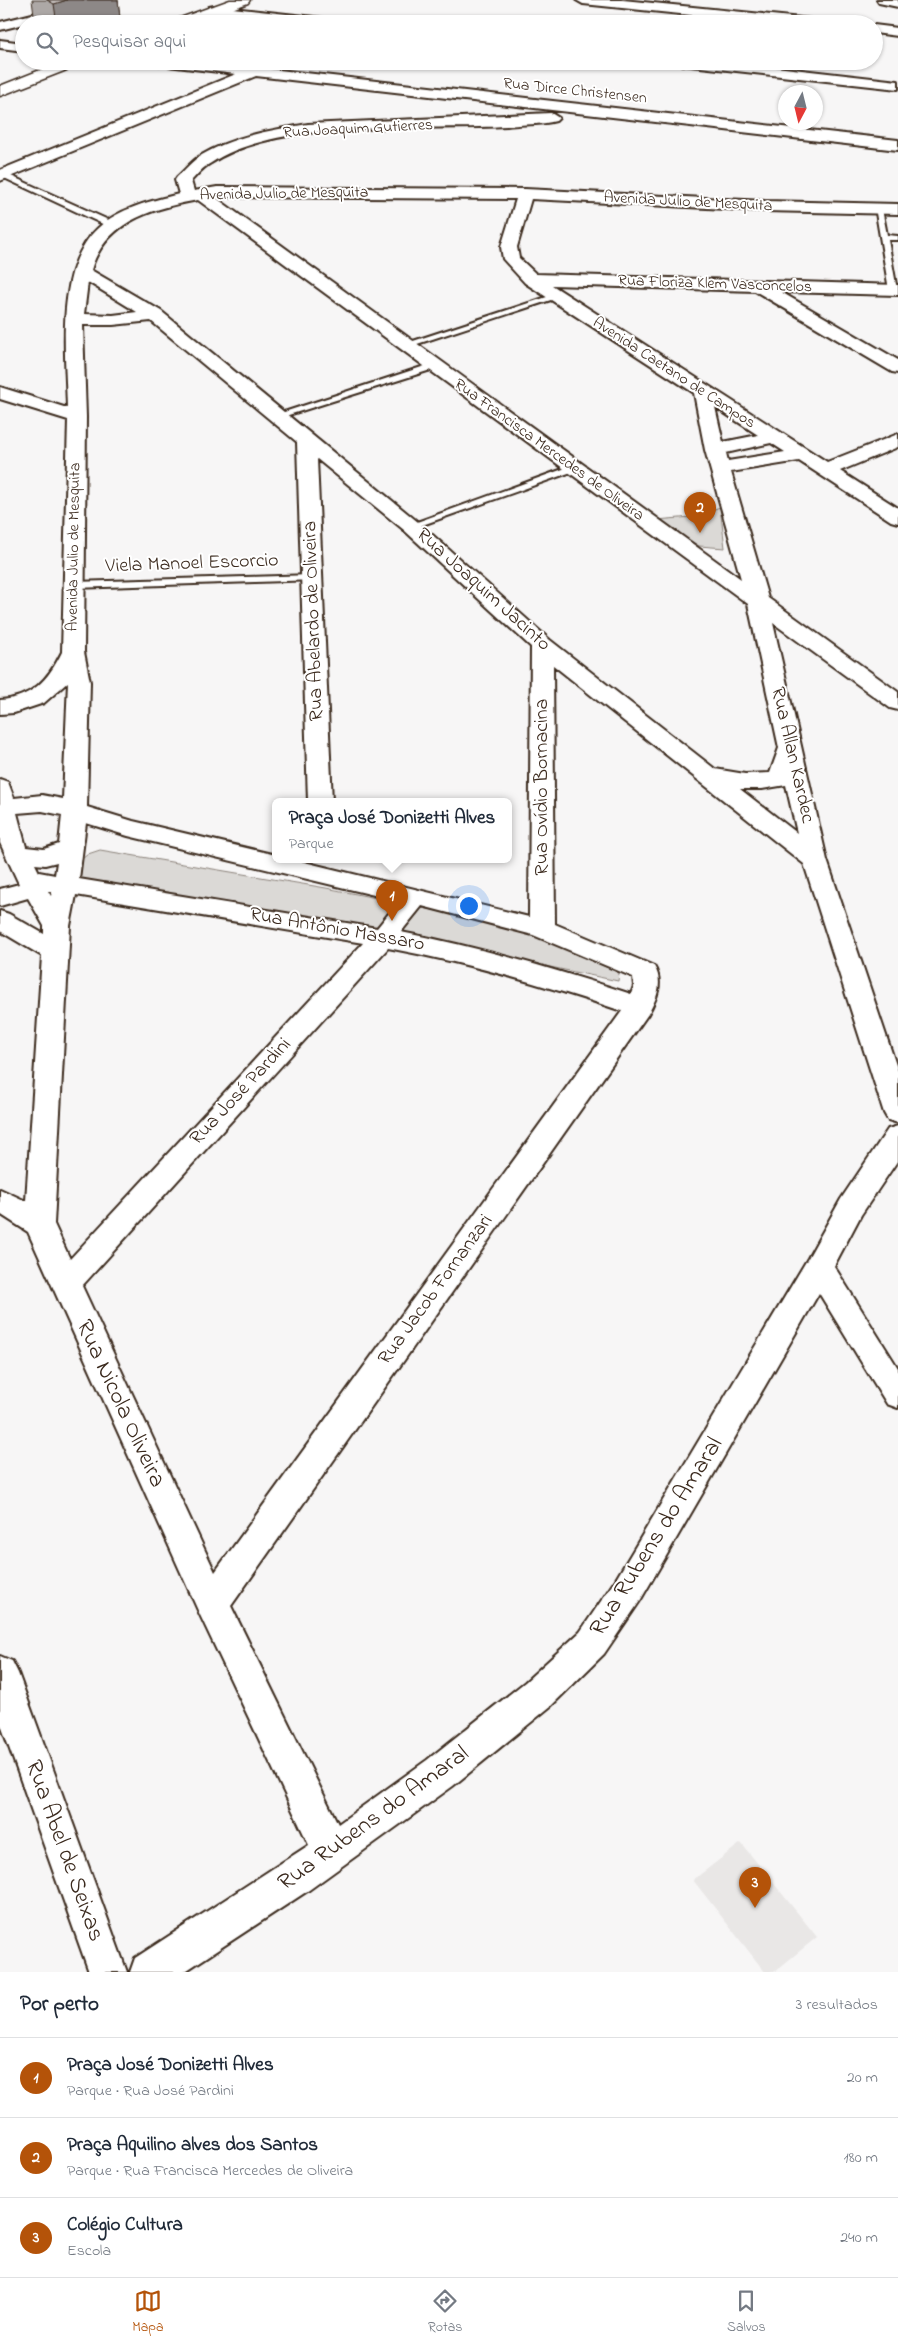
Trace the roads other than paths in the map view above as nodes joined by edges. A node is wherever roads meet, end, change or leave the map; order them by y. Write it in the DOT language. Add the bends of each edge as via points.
graph roads {
  1 [pos="105,0"];
  2 [pos="244,0"];
  3 [pos="583,0"];
  4 [pos="884,0"];
  5 [pos="898,3"];
  6 [pos="214,10"];
  7 [pos="44,15"];
  8 [pos="201,15"];
  9 [pos="259,15"];
  10 [pos="731,15"];
  11 [pos="15,22"];
  12 [pos="0,26"];
  13 [pos="883,30"];
  14 [pos="898,32"];
  15 [pos="0,44"];
  16 [pos="15,46"];
  17 [pos="53,70"];
  18 [pos="237,70"];
  19 [pos="763,70"];
  20 [pos="254,72"];
  21 [pos="898,85"];
  22 [pos="0,90"];
  23 [pos="495,99"];
  24 [pos="614,113"];
  25 [pos="473,123"];
  26 [pos="898,145"];
  27 [pos="1,175"];
  28 [pos="525,194"];
  29 [pos="194,195"];
  30 [pos="878,209"];
  31 [pos="898,209"];
  32 [pos="112,225"];
  33 [pos="883,237"];
  34 [pos="898,238"];
  35 [pos="888,262"];
  36 [pos="898,262"];
  37 [pos="83,272"];
  38 [pos="531,279"];
  39 [pos="756,285"];
  40 [pos="895,290"];
  41 [pos="556,297"];
  42 [pos="156,314"];
  43 [pos="74,319"];
  44 [pos="405,345"];
  45 [pos="434,366"];
  46 [pos="898,368"];
  47 [pos="703,392"];
  48 [pos="0,393"];
  49 [pos="276,416"];
  50 [pos="76,417"];
  51 [pos="773,437"];
  52 [pos="307,439"];
  53 [pos="898,440"];
  54 [pos="802,455"];
  55 [pos="718,459"];
  56 [pos="574,468"];
  57 [pos="826,470"];
  58 [pos="898,517"];
  59 [pos="411,526"];
  60 [pos="312,578"];
  61 [pos="74,585"];
  62 [pos="758,602"];
  63 [pos="542,645"];
  64 [pos="73,652"];
  65 [pos="898,703"];
  66 [pos="0,707"];
  67 [pos="790,748"];
  68 [pos="706,774"];
  69 [pos="1,797"];
  70 [pos="320,798"];
  71 [pos="75,810"];
  72 [pos="71,849"];
  73 [pos="16,854"];
  74 [pos="272,857"];
  75 [pos="815,860"];
  76 [pos="302,863"];
  77 [pos="322,867"];
  78 [pos="32,884"];
  79 [pos="66,886"];
  80 [pos="0,898"];
  81 [pos="415,898"];
  82 [pos="0,920"];
  83 [pos="542,929"];
  84 [pos="384,936"];
  85 [pos="56,939"];
  86 [pos="639,1007"];
  87 [pos="898,1113"];
  88 [pos="898,1137"];
  89 [pos="0,1200"];
  90 [pos="39,1224"];
  91 [pos="819,1267"];
  92 [pos="65,1284"];
  93 [pos="898,1395"];
  94 [pos="212,1604"];
  95 [pos="0,1673"];
  96 [pos="332,1852"];
  97 [pos="108,1972"];
  98 [pos="149,1972"];
  1 -- 7 [label="street"];
  2 -- 6 [label="street"];
  3 -- 10 [label="street"];
  4 -- 5 [label="street"];
  6 -- 8 [label="street"];
  6 -- 9 [label="street"];
  11 -- 12 [label="street"];
  13 -- 14 [label="street"];
  15 -- 16 [label="street"];
  17 -- 22 [label="street"];
  18 -- 20 [label="street, Rua Dirce Christensen"];
  19 -- 21 [label="street"];
  20 -- 23 [label="street, Rua Dirce Christensen"];
  20 -- 27 [label="street"];
  23 -- 24 [label="street, Rua Dirce Christensen"];
  23 -- 25 [label="street, Rua Joaquim Gutierres" via="497,107 494,113"];
  24 -- 25 [label="street, Rua Joaquim Gutierres"];
  24 -- 26 [label="street, Rua Dirce Christensen"];
  25 -- 29 [label="street, Rua Joaquim Gutierres" via="324,128 253,138 198,165 184,180"];
  27 -- 32 [label="lane"];
  28 -- 29 [label="street, Avenida Julio de Mesquita" via="274,191"];
  28 -- 30 [label="street, Avenida Julio de Mesquita"];
  28 -- 38 [label="street, Avenida Caetano de Campos" via="509,247 511,259"];
  29 -- 32 [label="street, Avenida Julio de Mesquita" via="152,206"];
  29 -- 44 [label="street, Rua Francisca Mercedes de Oliveira"];
  30 -- 31 [label="street, Avenida Julio de Mesquita"];
  30 -- 33 [label="lane"];
  32 -- 37 [label="street, Avenida Julio de Mesquita" via="95,242"];
  33 -- 34 [label="lane"];
  33 -- 35 [label="lane"];
  35 -- 36 [label="lane"];
  35 -- 40 [label="lane"];
  37 -- 42 [label="street, Rua Joaquim Jacinto"];
  37 -- 43 [label="street, Avenida Julio de Mesquita"];
  38 -- 39 [label="street, Rua Floriza Klem Vasconcelos"];
  38 -- 41 [label="street, Avenida Caetano de Campos"];
  39 -- 40 [label="street, Rua Floriza Klem Vasconcelos"];
  39 -- 46 [label="street"];
  41 -- 44 [label="lane"];
  41 -- 47 [label="street, Avenida Caetano de Campos"];
  42 -- 43 [label="street" via="113,320"];
  42 -- 49 [label="street, Rua Joaquim Jacinto"];
  43 -- 50 [label="street, Avenida Julio de Mesquita"];
  44 -- 45 [label="street, Rua Francisca Mercedes de Oliveira"];
  45 -- 49 [label="lane"];
  45 -- 56 [label="street, Rua Francisca Mercedes de Oliveira"];
  47 -- 51 [label="street, Avenida Caetano de Campos"];
  47 -- 55 [label="street, Rua Allan Kardec"];
  48 -- 50 [label="street"];
  49 -- 52 [label="street, Rua Joaquim Jacinto"];
  50 -- 61 [label="street, Avenida Julio de Mesquita"];
  51 -- 54 [label="street, Avenida Caetano de Campos"];
  51 -- 55 [label="street"];
  52 -- 59 [label="street, Rua Joaquim Jacinto"];
  52 -- 60 [label="street, Rua Abelardo de Oliveira"];
  53 -- 57 [label="street"];
  54 -- 55 [label="street"];
  54 -- 57 [label="street, Avenida Caetano de Campos"];
  55 -- 62 [label="street, Rua Allan Kardec"];
  56 -- 59 [label="lane"];
  56 -- 62 [label="street, Rua Francisca Mercedes de Oliveira"];
  57 -- 58 [label="street, Avenida Caetano de Campos"];
  59 -- 63 [label="street, Rua Joaquim Jacinto"];
  60 -- 61 [label="lane, Viela Manoel Escorcio"];
  60 -- 70 [label="street, Rua Abelardo de Oliveira"];
  61 -- 64 [label="street, Avenida Julio de Mesquita"];
  62 -- 65 [label="street, Rua Francisca Mercedes de Oliveira"];
  62 -- 67 [label="street, Rua Allan Kardec"];
  63 -- 68 [label="street, Rua Joaquim Jacinto"];
  63 -- 83 [label="street, Rua Ovídio Bornacina"];
  64 -- 66 [label="street, Avenida Julio de Mesquita" via="65,670 48,691 23,704"];
  64 -- 71 [label="street, Avenida Julio de Mesquita" via="79,682"];
  67 -- 68 [label="street" via="779,779 763,783 738,782"];
  67 -- 75 [label="street, Rua Allan Kardec"];
  68 -- 75 [label="street, Rua Joaquim Jacinto"];
  69 -- 71 [label="street"];
  69 -- 73 [label="street"];
  71 -- 72 [label="street, Rua Nicola Oliveira"];
  71 -- 74 [label="street" via="128,828"];
  72 -- 73 [label="street" via="45,857"];
  72 -- 79 [label="street, Rua Nicola Oliveira"];
  73 -- 78 [label="street"];
  75 -- 87 [label="street, Rua Allan Kardec"];
  76 -- 77 [label="street"];
  77 -- 81 [label="street"];
  78 -- 79 [label="street, Rua Antônio Massaro"];
  78 -- 80 [label="street"];
  78 -- 85 [label="street"];
  79 -- 84 [label="street, Rua Antônio Massaro"];
  79 -- 85 [label="street, Rua Nicola Oliveira"];
  81 -- 83 [label="street"];
  81 -- 84 [label="street, Rua José Pardini"];
  82 -- 85 [label="street"];
  83 -- 86 [label="street, Rua Jacob Fornanzari" via="645,972 647,986"];
  84 -- 86 [label="street, Rua Antônio Massaro" via="536,971"];
  84 -- 92 [label="street, Rua José Pardini"];
  85 -- 90 [label="street, Rua Nicola Oliveira"];
  86 -- 94 [label="street, Rua Jacob Fornanzari"];
  88 -- 91 [label="street, Rua Rubens do Amaral" via="851,1208"];
  89 -- 90 [label="street"];
  90 -- 92 [label="street, Rua Nicola Oliveira"];
  91 -- 93 [label="street"];
  91 -- 96 [label="street, Rua Rubens do Amaral" via="628,1590 592,1643 538,1694 440,1773"];
  92 -- 94 [label="street, Rua Nicola Oliveira"];
  94 -- 96 [label="street, Rua Nicola Oliveira"];
  95 -- 97 [label="street, Rua Abel de Seixas"];
  96 -- 98 [label="street, Rua Rubens do Amaral"];
}
